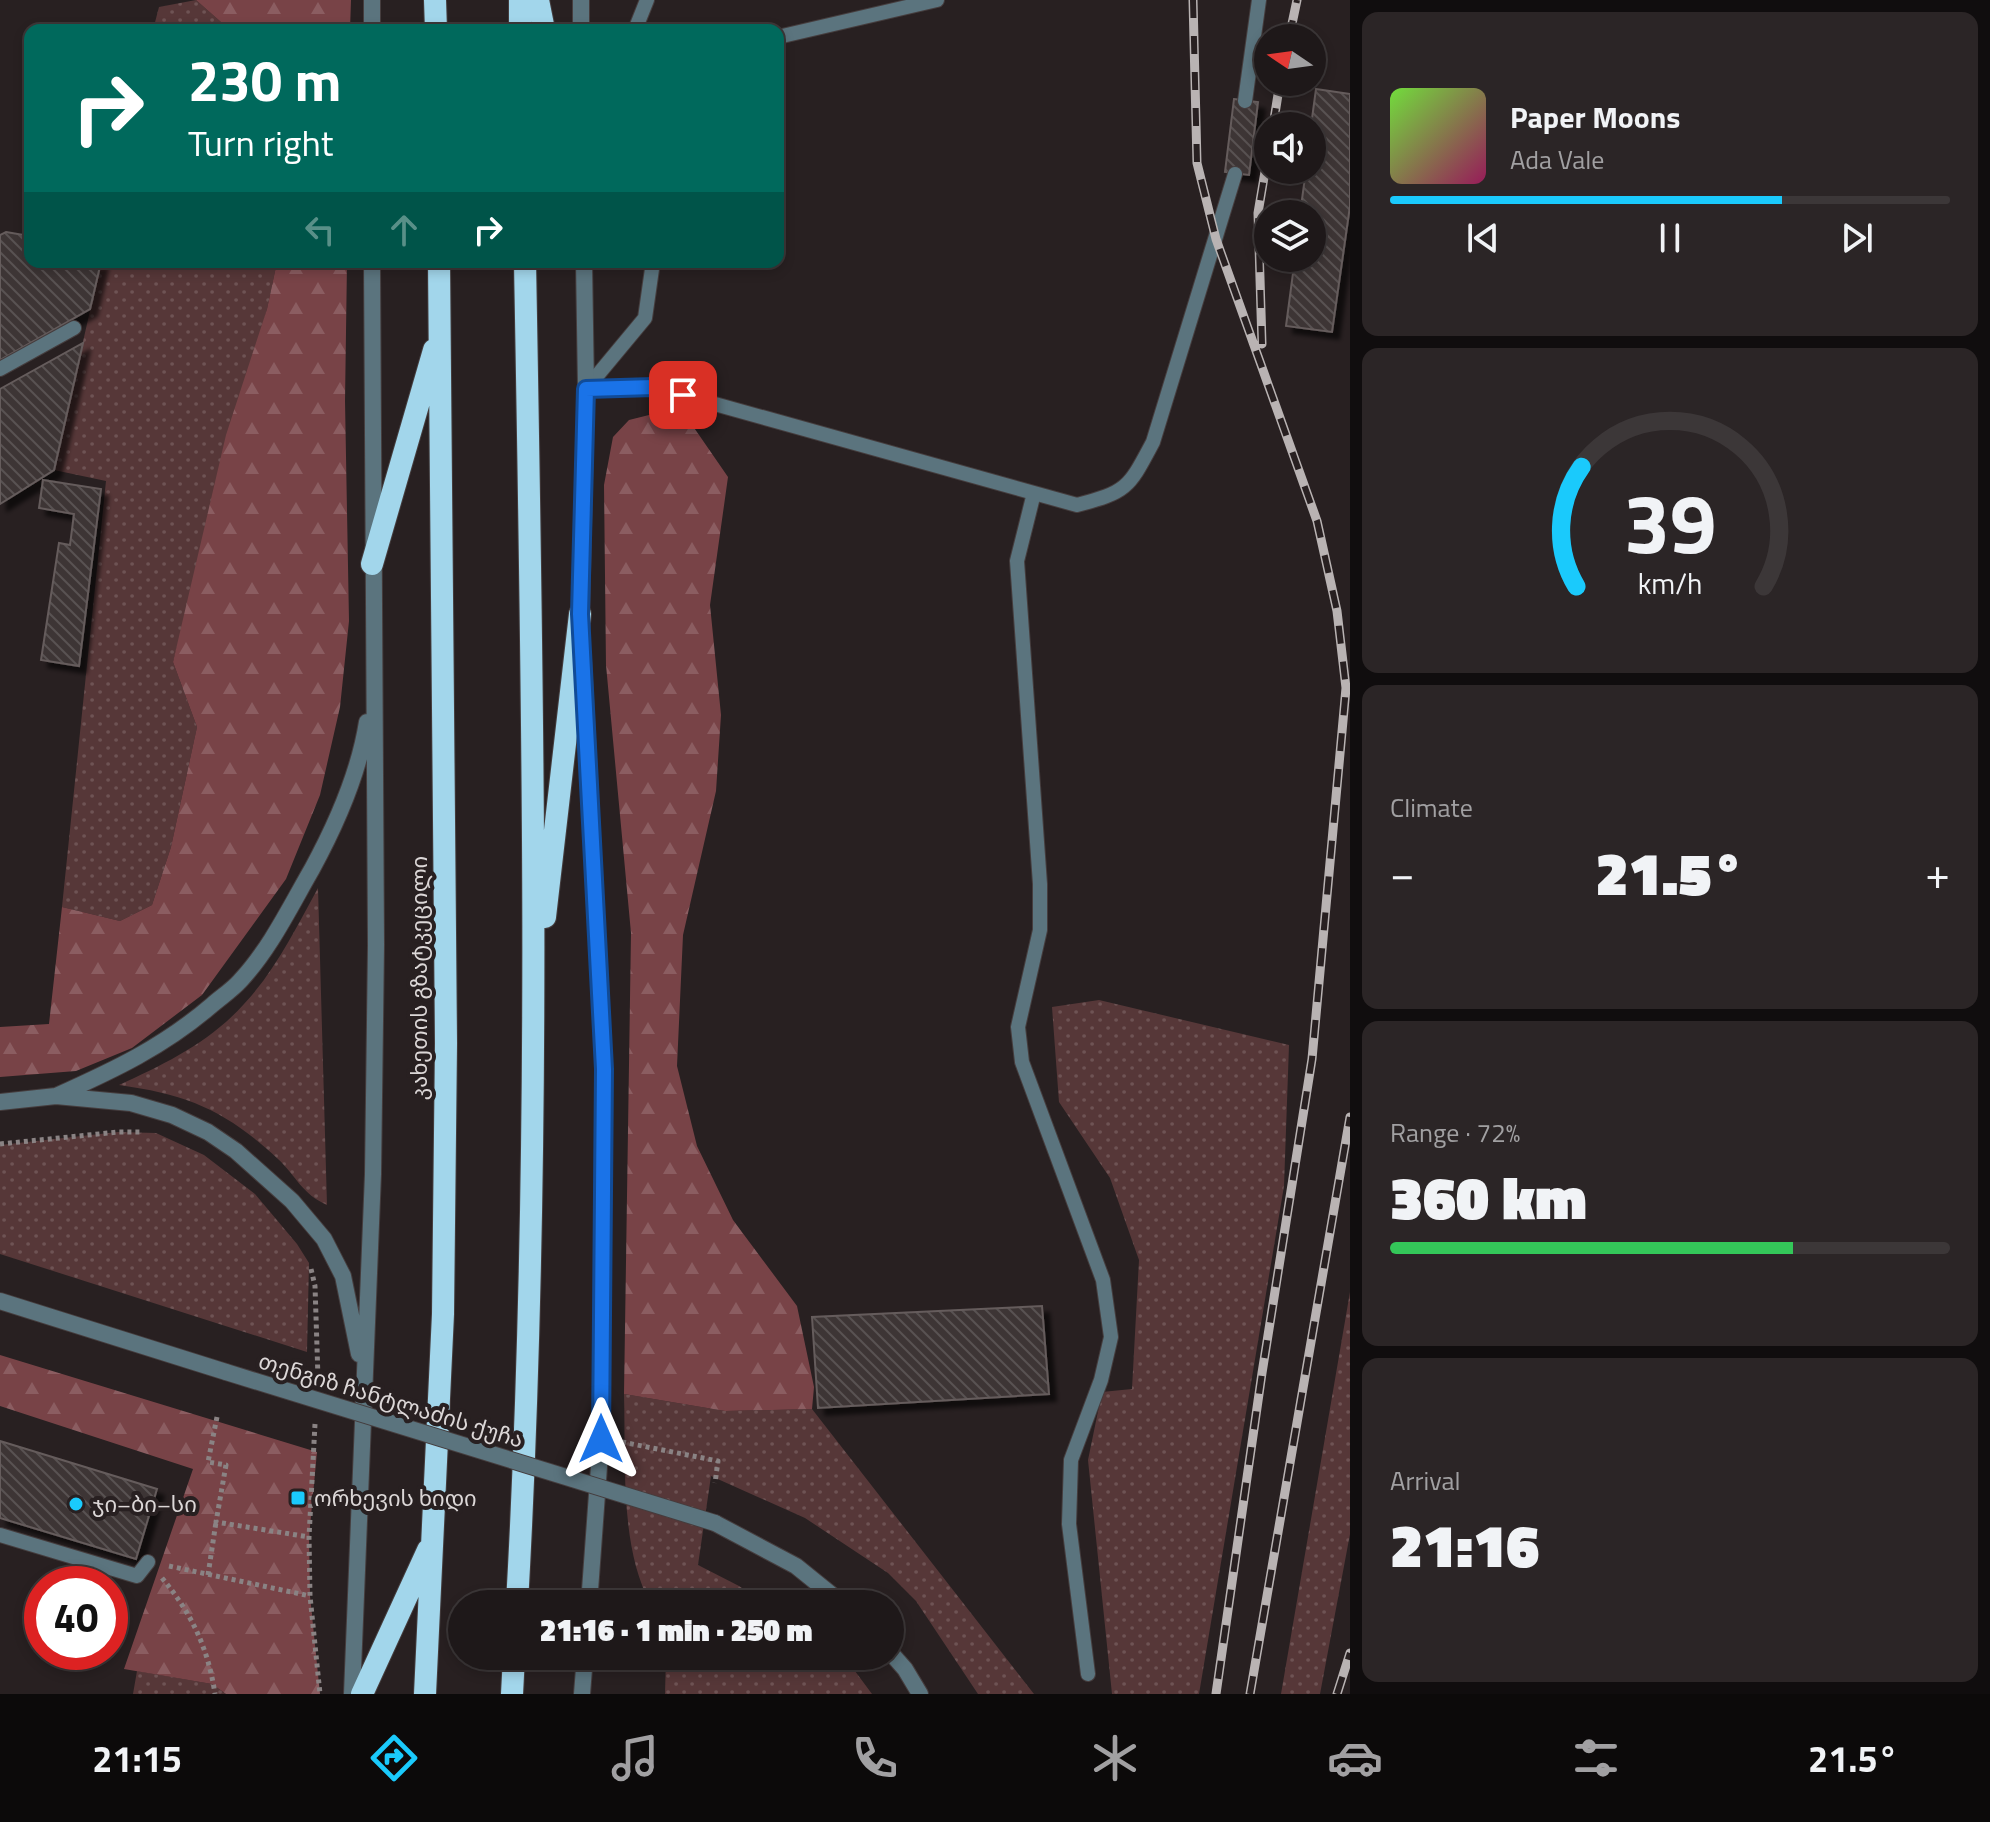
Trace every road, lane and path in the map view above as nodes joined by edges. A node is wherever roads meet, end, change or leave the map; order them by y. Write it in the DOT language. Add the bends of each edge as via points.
graph roads {
  1 [pos="372,0"];
  2 [pos="435,0"];
  3 [pos="520,0"];
  4 [pos="538,0"];
  5 [pos="581,0"];
  6 [pos="937,0"];
  7 [pos="1259,0"];
  8 [pos="648,1"];
  9 [pos="372,24"];
  10 [pos="436,24"];
  11 [pos="520,24"];
  12 [pos="543,24"];
  13 [pos="581,24"];
  14 [pos="638,24"];
  15 [pos="784,36"];
  16 [pos="1245,101"];
  17 [pos="1235,174"];
  18 [pos="372,268"];
  19 [pos="439,268"];
  20 [pos="525,268"];
  21 [pos="584,268"];
  22 [pos="652,268"];
  23 [pos="74,328"];
  24 [pos="440,329"];
  25 [pos="0,369"];
  26 [pos="586,389"];
  27 [pos="1034,493"];
  28 [pos="372,564"];
  29 [pos="580,614"];
  30 [pos="374,675"];
  31 [pos="533,1014"];
  32 [pos="56,1096"];
  33 [pos="0,1102"];
  34 [pos="151,1134"];
  35 [pos="0,1144"];
  36 [pos="309,1263"];
  37 [pos="0,1301"];
  38 [pos="365,1390"];
  39 [pos="317,1391"];
  40 [pos="217,1417"];
  41 [pos="315,1422"];
  42 [pos="601,1439"];
  43 [pos="715,1483"];
  44 [pos="216,1522"];
  45 [pos="0,1535"];
  46 [pos="309,1537"];
  47 [pos="433,1538"];
  48 [pos="148,1562"];
  49 [pos="208,1575"];
  50 [pos="518,1590"];
  51 [pos="590,1590"];
  52 [pos="826,1590"];
  53 [pos="310,1596"];
  54 [pos="904,1668"];
  55 [pos="513,1670"];
  56 [pos="584,1670"];
  57 [pos="1088,1674"];
  58 [pos="215,1694"];
  59 [pos="320,1694"];
  60 [pos="352,1694"];
  61 [pos="362,1694"];
  62 [pos="425,1694"];
  63 [pos="512,1694"];
  64 [pos="582,1694"];
  65 [pos="920,1694"];
  1 -- 9 [label="street"];
  2 -- 10 [label="highway"];
  3 -- 11 [label="highway"];
  4 -- 12 [label="highway"];
  5 -- 13 [label="street"];
  6 -- 15 [label="lane"];
  7 -- 16 [label="lane"];
  8 -- 14 [label="lane"];
  17 -- 27 [label="lane" via="1153,442 1132,481 1113,496 1077,505"];
  18 -- 28 [label="street, კახეთის გზატკეცილი"];
  19 -- 24 [label="highway, კახეთის გზატკეცილი"];
  20 -- 31 [label="highway"];
  21 -- 26 [label="street"];
  22 -- 26 [label="lane" via="645,318"];
  23 -- 25 [label="lane"];
  24 -- 28 [label="highway"];
  24 -- 47 [label="highway, კახეთის გზატკეცილი" via="446,1059"];
  26 -- 27 [label="lane" via="654,387"];
  26 -- 29 [label="street"];
  27 -- 57 [label="lane" via="1017,561 1040,930 1018,1027 1022,1062 1103,1280 1111,1337 1071,1460 1069,1524"];
  28 -- 30 [label="street, კახეთის გზატკეცილი"];
  29 -- 31 [label="highway"];
  29 -- 42 [label="street" via="604,1069"];
  30 -- 32 [label="street, თენგიზ ჩანტლაძის ქუჩა" via="355,776 323,850 280,926 240,982 160,1045"];
  30 -- 38 [label="street, კახეთის გზატკეცილი" via="376,945"];
  31 -- 50 [label="highway"];
  32 -- 33 [label="street, თენგიზ ჩანტლაძის ქუჩა"];
  32 -- 38 [label="street, თენგიზ ჩანტლაძის ქუჩა" via="131,1103 172,1115 208,1132 265,1175 324,1239 343,1276"];
  34 -- 35 [label="path" via="118,1132"];
  36 -- 39 [label="path" via="315,1286"];
  37 -- 52 [label="street, თენგიზ ჩანტლაძის ქუჩა, bridge" via="715,1523 796,1566"];
  38 -- 60 [label="street, კახეთის გზატკეცილი"];
  40 -- 44 [label="path" via="208,1462 226,1465"];
  41 -- 46 [label="path"];
  42 -- 43 [label="path" via="718,1461"];
  42 -- 51 [label="street"];
  44 -- 46 [label="path"];
  44 -- 49 [label="path"];
  45 -- 48 [label="lane" via="137,1576"];
  46 -- 53 [label="path"];
  47 -- 61 [label="highway"];
  47 -- 62 [label="highway, კახეთის გზატკეცილი"];
  48 -- 49 [label="path"];
  48 -- 58 [label="path" via="191,1619 210,1658"];
  49 -- 53 [label="path"];
  53 -- 59 [label="path"];
  54 -- 65 [label="street"];
  55 -- 63 [label="highway"];
  56 -- 64 [label="street"];
}
